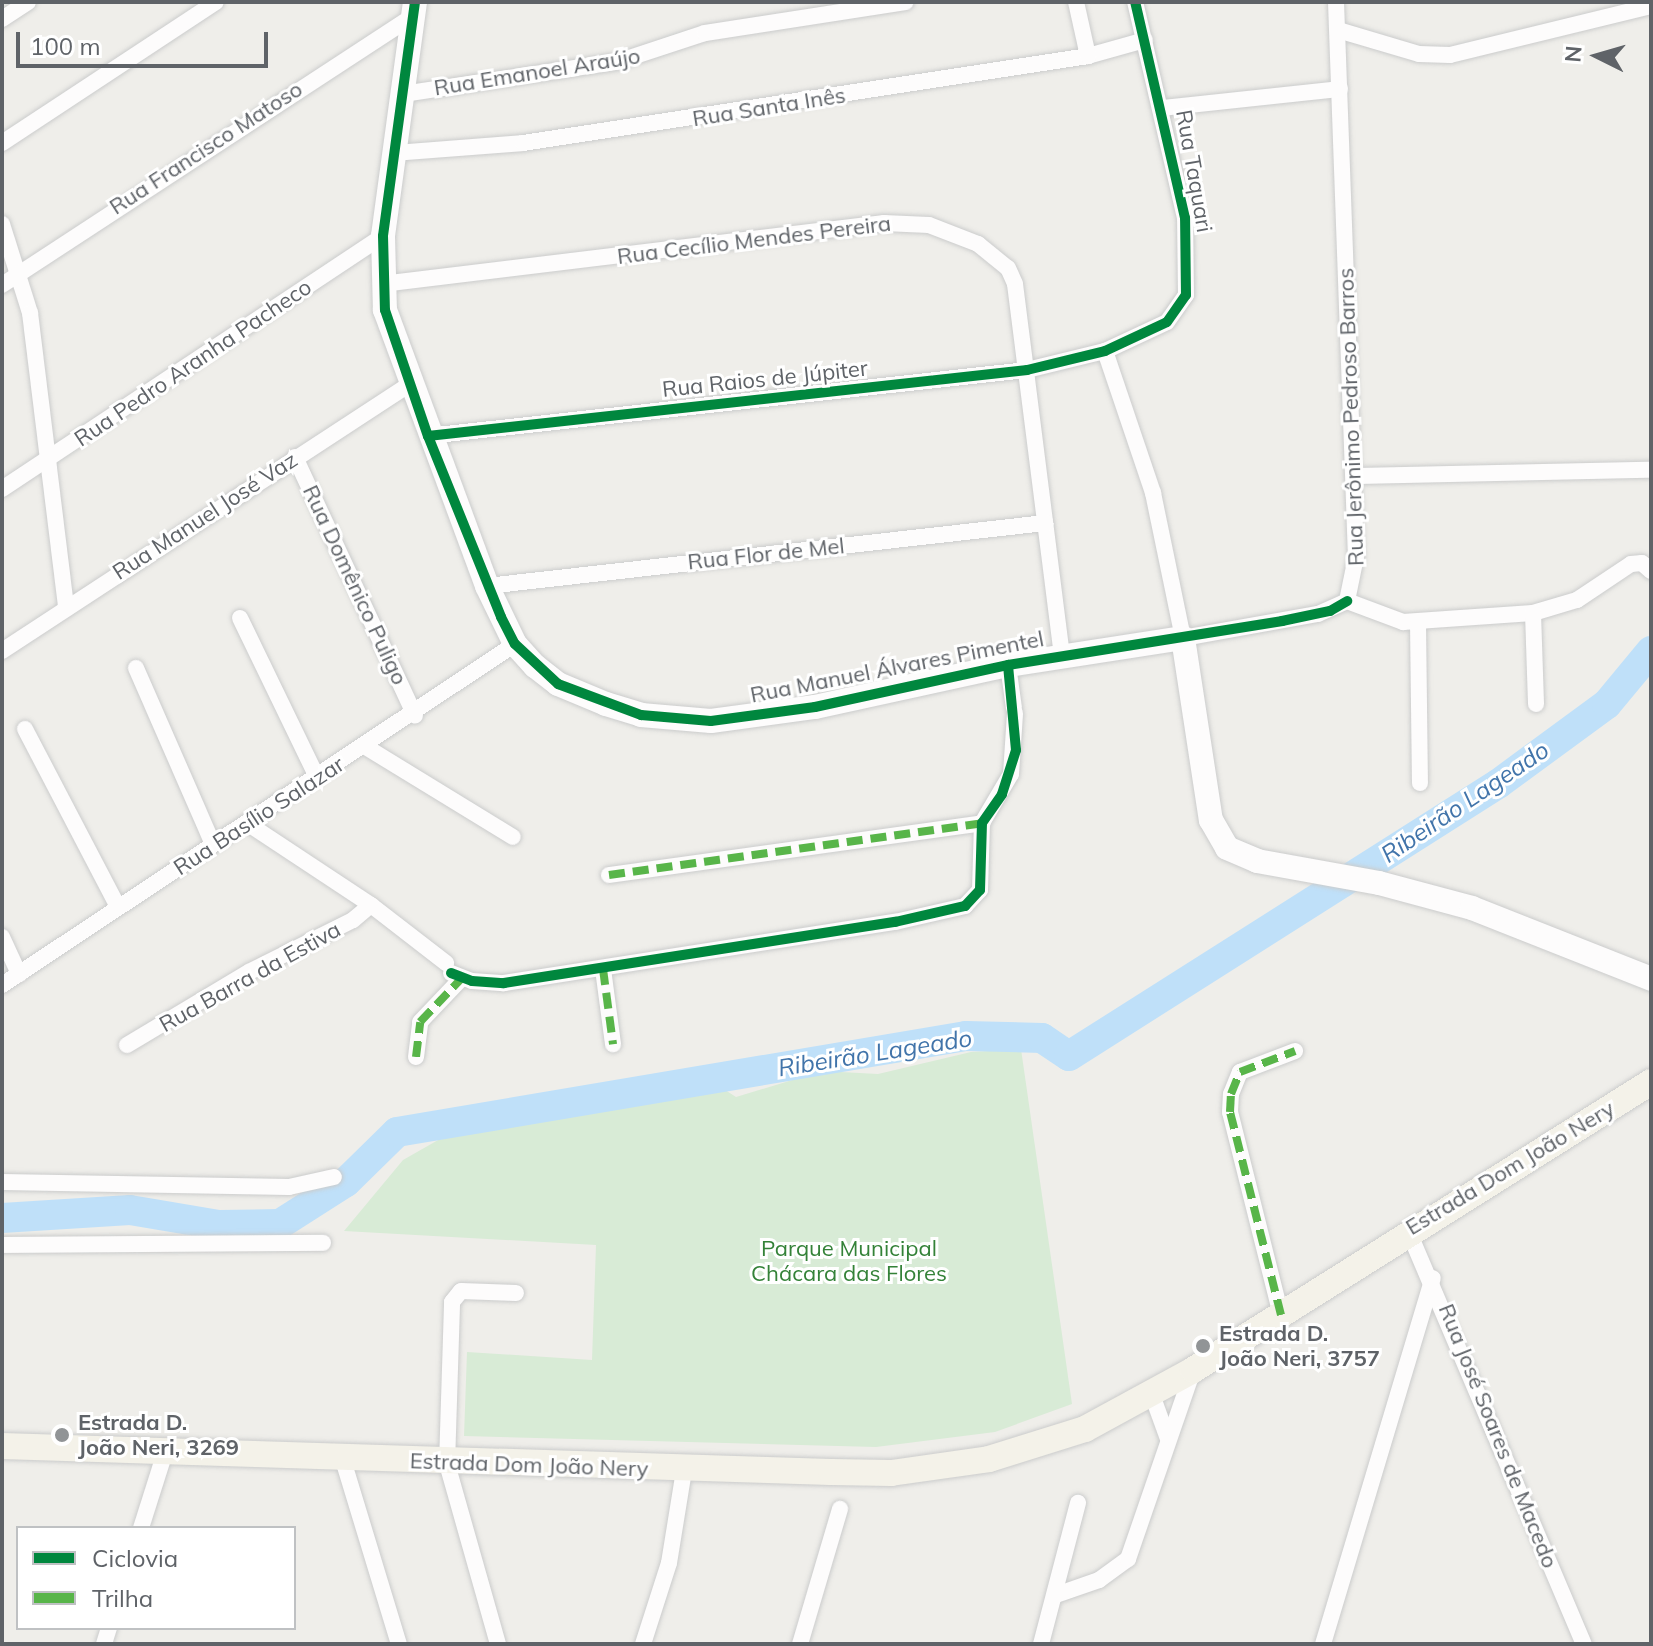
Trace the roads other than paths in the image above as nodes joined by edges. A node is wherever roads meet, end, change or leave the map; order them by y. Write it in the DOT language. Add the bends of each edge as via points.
graph roads {
  1 [pos="28,2"];
  2 [pos="216,2"];
  3 [pos="906,2"];
  4 [pos="1076,2"];
  5 [pos="1135,2"];
  6 [pos="1336,2"];
  7 [pos="1651,6"];
  8 [pos="414,9"];
  9 [pos="2,19"];
  10 [pos="1338,30"];
  11 [pos="1145,40"];
  12 [pos="1088,56"];
  13 [pos="1340,89"];
  14 [pos="403,94"];
  15 [pos="1162,108"];
  16 [pos="2,143"];
  17 [pos="394,153"];
  18 [pos="2,224"];
  19 [pos="383,236"];
  20 [pos="20,272"];
  21 [pos="382,284"];
  22 [pos="2,285"];
  23 [pos="1105,351"];
  24 [pos="1027,370"];
  25 [pos="409,385"];
  26 [pos="428,436"];
  27 [pos="295,457"];
  28 [pos="49,459"];
  29 [pos="1651,470"];
  30 [pos="1354,476"];
  31 [pos="2,489"];
  32 [pos="1045,523"];
  33 [pos="1651,571"];
  34 [pos="487,586"];
  35 [pos="1347,601"];
  36 [pos="66,608"];
  37 [pos="1533,613"];
  38 [pos="240,618"];
  39 [pos="1418,623"];
  40 [pos="1183,638"];
  41 [pos="515,644"];
  42 [pos="2,651"];
  43 [pos="1062,657"];
  44 [pos="1008,665"];
  45 [pos="136,668"];
  46 [pos="1536,704"];
  47 [pos="415,715"];
  48 [pos="25,729"];
  49 [pos="366,747"];
  50 [pos="317,777"];
  51 [pos="1420,783"];
  52 [pos="247,823"];
  53 [pos="982,823"];
  54 [pos="513,837"];
  55 [pos="213,844"];
  56 [pos="609,875"];
  57 [pos="371,905"];
  58 [pos="118,907"];
  59 [pos="2,937"];
  60 [pos="603,969"];
  61 [pos="453,972"];
  62 [pos="19,974"];
  63 [pos="1651,979"];
  64 [pos="2,985"];
  65 [pos="613,1044"];
  66 [pos="127,1045"];
  67 [pos="1295,1051"];
  68 [pos="416,1057"];
  69 [pos="1651,1082"];
  70 [pos="334,1177"];
  71 [pos="2,1182"];
  72 [pos="1408,1230"];
  73 [pos="323,1243"];
  74 [pos="2,1245"];
  75 [pos="1433,1278"];
  76 [pos="516,1293"];
  77 [pos="1278,1307"];
  78 [pos="1193,1370"];
  79 [pos="1151,1392"];
  80 [pos="1053,1439"];
  81 [pos="1168,1439"];
  82 [pos="2,1446"];
  83 [pos="166,1449"];
  84 [pos="343,1460"];
  85 [pos="447,1464"];
  86 [pos="684,1470"];
  87 [pos="1078,1503"];
  88 [pos="840,1509"];
  89 [pos="142,1526"];
  90 [pos="1056,1595"];
  91 [pos="806,1642"];
  92 [pos="399,1644"];
  93 [pos="498,1644"];
  94 [pos="643,1644"];
  95 [pos="1041,1644"];
  96 [pos="1323,1644"];
  97 [pos="1584,1644"];
  1 -- 9 [label="street"];
  2 -- 16 [label="street"];
  3 -- 14 [label="street, Rua Emanoel Araújo" via="705,33 620,61"];
  4 -- 12 [label="street"];
  5 -- 11 [label="street, Rua Taquari"];
  6 -- 10 [label="street, Rua Jerônimo Pedroso Barros"];
  7 -- 10 [label="street" via="1450,55 1419,54"];
  8 -- 14 [label="street, Rua Manuel Álvares Pimentel"];
  8 -- 20 [label="street, Rua Francisco Matoso"];
  10 -- 13 [label="street, Rua Jerônimo Pedroso Barros"];
  11 -- 12 [label="street, Rua Santa Inês"];
  11 -- 15 [label="street, Rua Taquari"];
  12 -- 17 [label="street, Rua Santa Inês" via="523,143"];
  13 -- 15 [label="street"];
  13 -- 30 [label="street, Rua Jerônimo Pedroso Barros"];
  14 -- 17 [label="street, Rua Manuel Álvares Pimentel"];
  15 -- 23 [label="street, Rua Taquari" via="1185,218 1186,295 1167,322"];
  17 -- 19 [label="street, Rua Manuel Álvares Pimentel"];
  18 -- 20 [label="street"];
  19 -- 21 [label="street, Rua Manuel Álvares Pimentel"];
  19 -- 28 [label="street, Rua Pedro Aranha Pacheco"];
  20 -- 22 [label="street, Rua Francisco Matoso"];
  20 -- 28 [label="street"];
  21 -- 24 [label="street, Rua Cecílio Mendes Pereira" via="910,222 965,237 1008,268"];
  21 -- 25 [label="street, Rua Manuel Álvares Pimentel"];
  23 -- 24 [label="street, Rua Raios de Júpiter"];
  23 -- 40 [label="street" via="1153,493"];
  24 -- 26 [label="street, Rua Raios de Júpiter"];
  24 -- 32 [label="street, Rua Cecílio Mendes Pereira"];
  25 -- 26 [label="street, Rua Manuel Álvares Pimentel"];
  25 -- 27 [label="street, Rua Manuel José Vaz"];
  26 -- 34 [label="street, Rua Manuel Álvares Pimentel"];
  27 -- 36 [label="street, Rua Manuel José Vaz"];
  27 -- 47 [label="street, Rua Domênico Puligo"];
  28 -- 31 [label="street, Rua Pedro Aranha Pacheco"];
  28 -- 36 [label="street"];
  29 -- 30 [label="street"];
  30 -- 35 [label="street, Rua Jerônimo Pedroso Barros" via="1356,557"];
  32 -- 34 [label="street, Rua Flor de Mel"];
  32 -- 43 [label="street, Rua Cecílio Mendes Pereira"];
  33 -- 37 [label="street" via="1642,563 1631,564 1577,600"];
  34 -- 41 [label="street, Rua Manuel Álvares Pimentel"];
  35 -- 39 [label="street" via="1390,620"];
  35 -- 40 [label="street, Rua Manuel Álvares Pimentel" via="1318,614"];
  36 -- 42 [label="street, Rua Manuel José Vaz"];
  37 -- 39 [label="street"];
  37 -- 46 [label="street"];
  38 -- 50 [label="street"];
  39 -- 51 [label="street"];
  40 -- 43 [label="street, Rua Manuel Álvares Pimentel"];
  40 -- 63 [label="street" via="1211,820 1227,848 1257,861 1379,883 1472,908"];
  41 -- 44 [label="street, Rua Manuel Álvares Pimentel" via="558,684 583,696 641,715 679,720 815,707"];
  41 -- 47 [label="street, Rua Basílio Salazar"];
  43 -- 44 [label="street, Rua Manuel Álvares Pimentel"];
  44 -- 53 [label="street" via="1014,710 1011,774"];
  45 -- 55 [label="street"];
  47 -- 49 [label="street, Rua Basílio Salazar"];
  48 -- 58 [label="street"];
  49 -- 50 [label="street, Rua Basílio Salazar"];
  49 -- 54 [label="street"];
  50 -- 52 [label="street, Rua Basílio Salazar"];
  52 -- 55 [label="street, Rua Basílio Salazar"];
  52 -- 57 [label="street"];
  53 -- 56 [label="street"];
  53 -- 60 [label="street" via="980,890 965,906"];
  55 -- 58 [label="street, Rua Basílio Salazar"];
  57 -- 61 [label="street"];
  57 -- 66 [label="street, Rua Barra da Estiva" via="353,920 249,972"];
  58 -- 62 [label="street, Rua Basílio Salazar"];
  59 -- 62 [label="street"];
  60 -- 61 [label="street" via="504,983"];
  60 -- 65 [label="street"];
  61 -- 68 [label="street" via="420,1022"];
  62 -- 64 [label="street, Rua Basílio Salazar"];
  67 -- 77 [label="street" via="1240,1072 1231,1094"];
  69 -- 72 [label="main road, Estrada Dom João Nery"];
  70 -- 71 [label="street" via="289,1187"];
  72 -- 75 [label="street, Rua José Soares de Macedo"];
  72 -- 77 [label="main road, Estrada Dom João Nery" via="1370,1255 1324,1271"];
  73 -- 74 [label="street"];
  75 -- 96 [label="street"];
  75 -- 97 [label="street, Rua José Soares de Macedo"];
  76 -- 85 [label="street" via="461,1291 452,1302"];
  77 -- 78 [label="main road, Estrada Dom João Nery"];
  77 -- 80 [label="main road, Estrada Dom João Nery" via="1080,1415"];
  78 -- 79 [label="main road, Estrada Dom João Nery"];
  78 -- 81 [label="street"];
  79 -- 80 [label="main road, Estrada Dom João Nery" via="1085,1429"];
  79 -- 81 [label="street"];
  80 -- 86 [label="main road, Estrada Dom João Nery" via="989,1459 891,1473"];
  81 -- 90 [label="street" via="1128,1559 1099,1580"];
  82 -- 83 [label="main road, Estrada Dom João Nery"];
  83 -- 84 [label="main road, Estrada Dom João Nery"];
  83 -- 89 [label="street"];
  84 -- 85 [label="main road, Estrada Dom João Nery"];
  84 -- 92 [label="street"];
  85 -- 86 [label="main road, Estrada Dom João Nery"];
  85 -- 93 [label="street"];
  86 -- 94 [label="street" via="669,1563"];
  87 -- 90 [label="street"];
  88 -- 91 [label="street"];
  90 -- 95 [label="street"];
}
